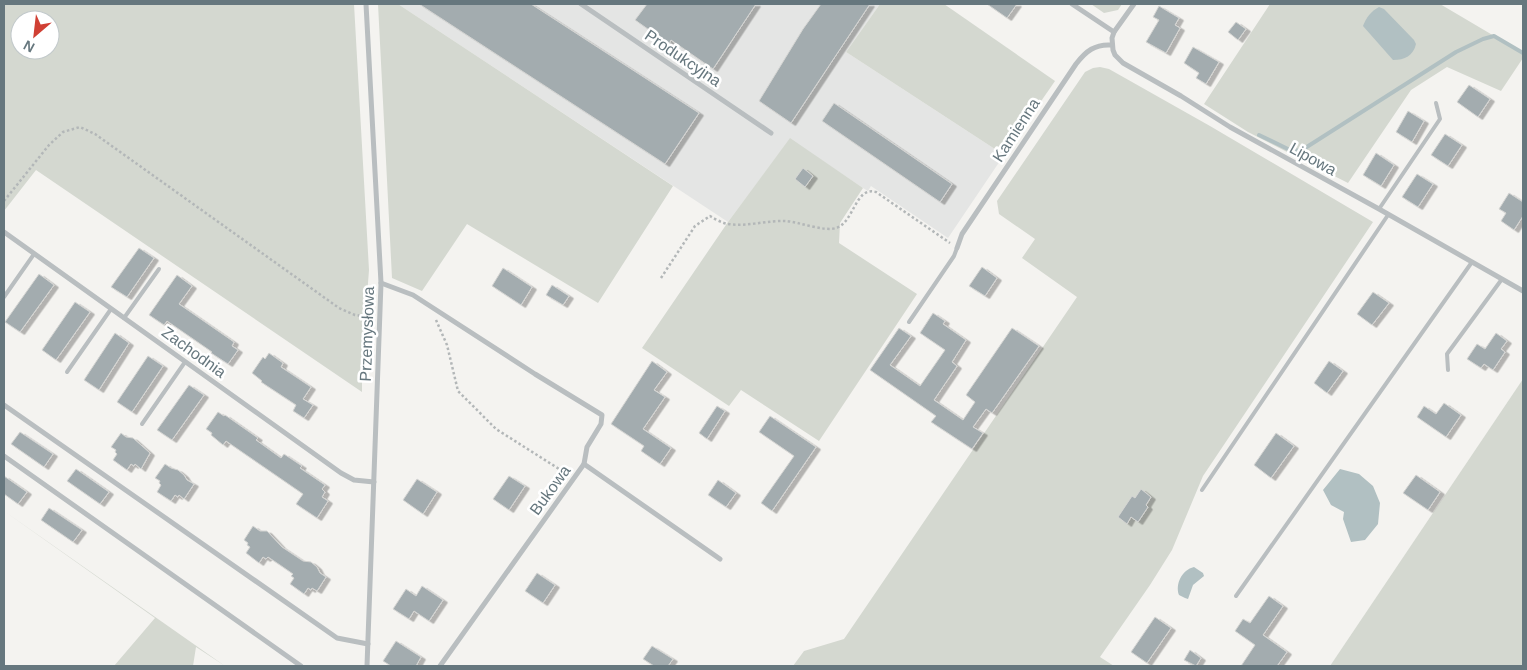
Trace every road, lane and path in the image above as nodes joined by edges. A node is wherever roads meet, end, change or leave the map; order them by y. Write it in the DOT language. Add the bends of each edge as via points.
graph roads {
  1 [pos="366,4"];
  2 [pos="581,4"];
  3 [pos="1072,4"];
  4 [pos="1134,4"];
  5 [pos="1114,32"];
  6 [pos="1112,45"];
  7 [pos="1436,103"];
  8 [pos="771,134"];
  9 [pos="4,201"];
  10 [pos="1379,209"];
  11 [pos="1388,215"];
  12 [pos="4,232"];
  13 [pos="957,248"];
  14 [pos="34,254"];
  15 [pos="1472,262"];
  16 [pos="159,269"];
  17 [pos="661,278"];
  18 [pos="1502,279"];
  19 [pos="381,283"];
  20 [pos="1523,291"];
  21 [pos="4,297"];
  22 [pos="430,305"];
  23 [pos="111,309"];
  24 [pos="124,318"];
  25 [pos="380,318"];
  26 [pos="909,322"];
  27 [pos="185,362"];
  28 [pos="1448,370"];
  29 [pos="67,372"];
  30 [pos="4,405"];
  31 [pos="142,424"];
  32 [pos="4,456"];
  33 [pos="584,464"];
  34 [pos="574,478"];
  35 [pos="374,482"];
  36 [pos="1202,490"];
  37 [pos="720,559"];
  38 [pos="1236,596"];
  39 [pos="368,644"];
  40 [pos="301,666"];
  41 [pos="367,666"];
  42 [pos="440,666"];
  1 -- 19 [label="street, Przemysłowa"];
  2 -- 8 [label="street, Produkcyjna"];
  3 -- 5 [label="street"];
  4 -- 5 [label="street"];
  5 -- 6 [label="street"];
  6 -- 10 [label="street, Lipowa" via="1115,55 1123,63 1230,127"];
  6 -- 13 [label="street, Kamienna" via="1093,47 1080,58 962,234"];
  7 -- 10 [label="lane" via="1440,119"];
  9 -- 25 [label="path" via="56,138 63,132 80,127 95,134 339,308 355,316"];
  10 -- 11 [label="street, Lipowa"];
  11 -- 15 [label="street, Lipowa"];
  11 -- 36 [label="lane"];
  12 -- 14 [label="street, Zachodnia"];
  13 -- 17 [label="path" via="870,190 861,196 846,222 837,228 785,221 726,224 710,216 696,226"];
  13 -- 26 [label="lane"];
  14 -- 21 [label="lane"];
  14 -- 23 [label="street, Zachodnia"];
  15 -- 18 [label="street, Lipowa"];
  15 -- 38 [label="lane"];
  16 -- 24 [label="lane"];
  18 -- 20 [label="street, Lipowa"];
  18 -- 28 [label="lane" via="1447,354"];
  19 -- 22 [label="street"];
  19 -- 25 [label="street, Przemysłowa"];
  22 -- 33 [label="street" via="602,415 601,424 587,447"];
  22 -- 34 [label="path" via="447,345 458,391 496,429"];
  23 -- 24 [label="street, Zachodnia"];
  23 -- 29 [label="lane"];
  24 -- 27 [label="street, Zachodnia"];
  25 -- 35 [label="street, Przemysłowa"];
  27 -- 31 [label="lane"];
  27 -- 35 [label="street, Zachodnia" via="341,473 354,480"];
  30 -- 39 [label="street" via="337,638"];
  32 -- 40 [label="street"];
  33 -- 34 [label="street, Bukowa"];
  33 -- 37 [label="street, Bukowa"];
  34 -- 42 [label="street, Bukowa"];
  35 -- 39 [label="street, Przemysłowa"];
  39 -- 41 [label="street, Przemysłowa"];
}
